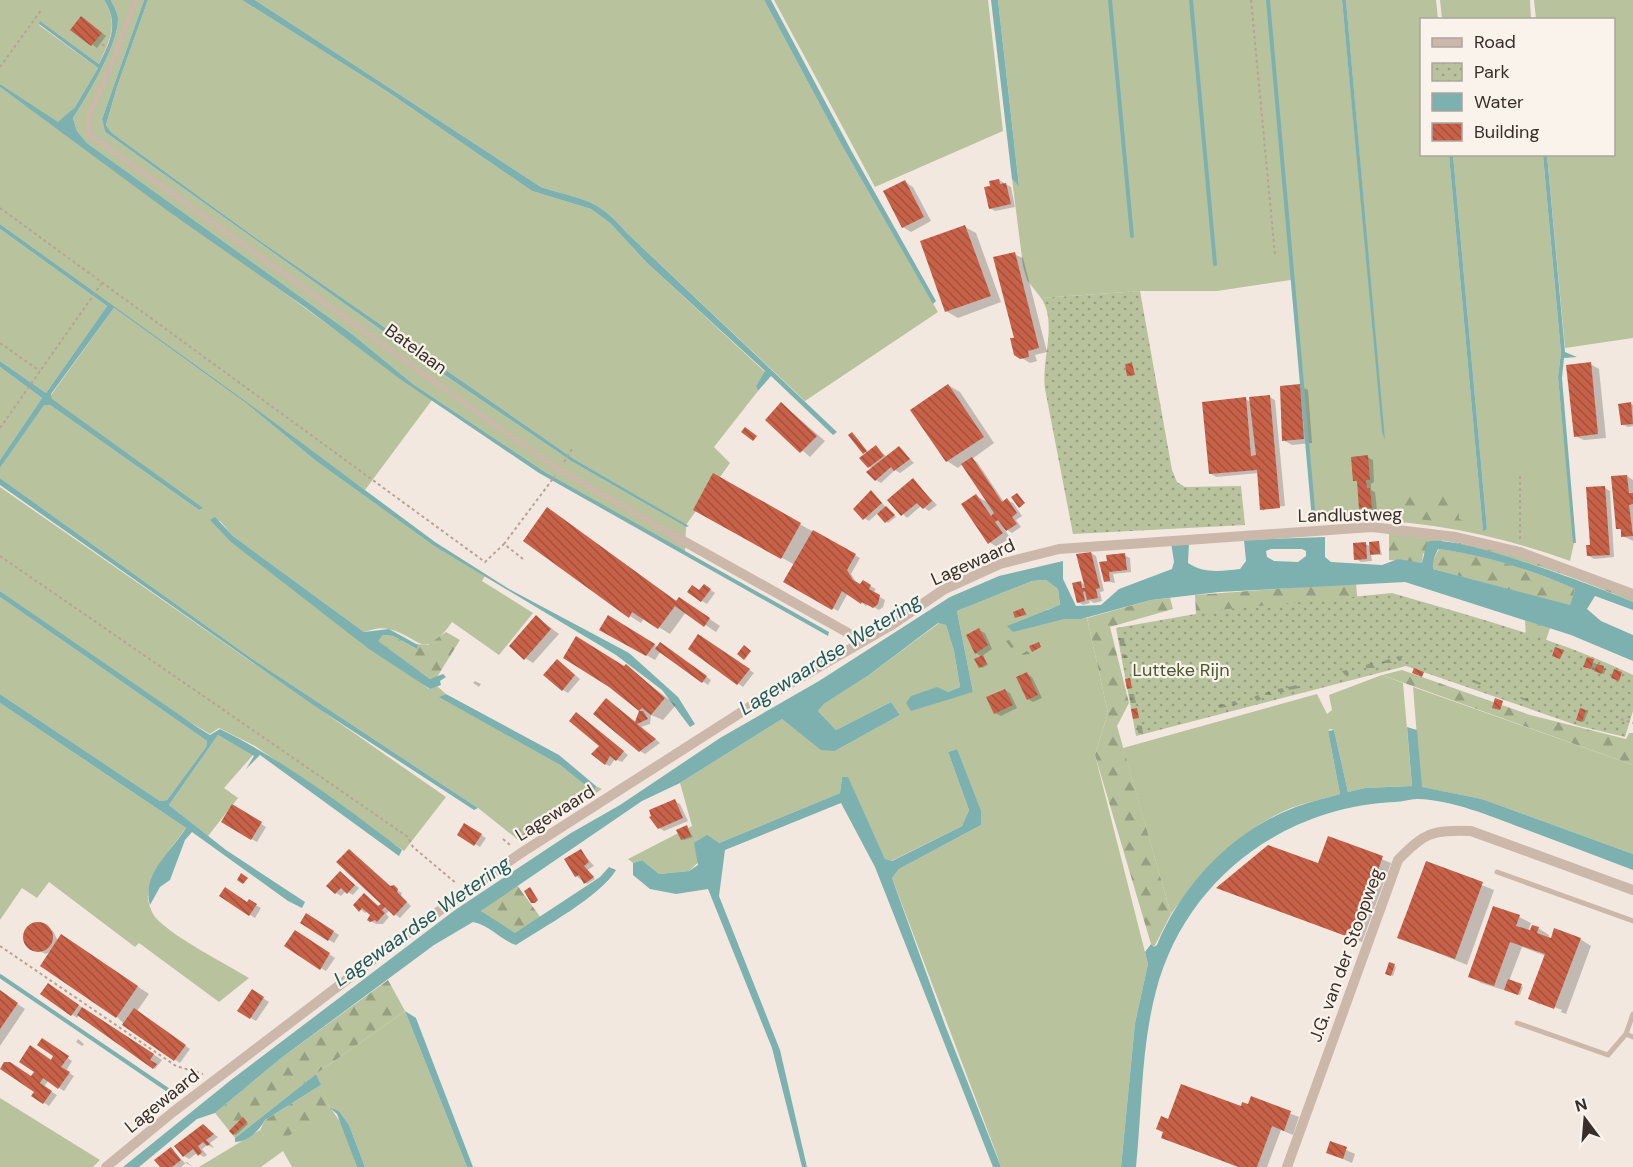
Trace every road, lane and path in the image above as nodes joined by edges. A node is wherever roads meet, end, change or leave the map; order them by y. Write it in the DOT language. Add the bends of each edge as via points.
graph roads {
  1 [pos="135,0"];
  2 [pos="1251,0"];
  3 [pos="42,9"];
  4 [pos="102,45"];
  5 [pos="111,51"];
  6 [pos="0,67"];
  7 [pos="0,208"];
  8 [pos="1275,255"];
  9 [pos="102,283"];
  10 [pos="0,343"];
  11 [pos="40,371"];
  12 [pos="0,428"];
  13 [pos="572,448"];
  14 [pos="563,463"];
  15 [pos="556,474"];
  16 [pos="1520,476"];
  17 [pos="671,534"];
  18 [pos="504,544"];
  19 [pos="1059,549"];
  20 [pos="1520,552"];
  21 [pos="0,556"];
  22 [pos="523,559"];
  23 [pos="1633,594"];
  24 [pos="861,643"];
  25 [pos="1621,719"];
  26 [pos="1633,723"];
  27 [pos="1497,872"];
  28 [pos="1633,890"];
  29 [pos="466,891"];
  30 [pos="1633,921"];
  31 [pos="0,946"];
  32 [pos="1633,1014"];
  33 [pos="1517,1023"];
  34 [pos="1626,1034"];
  35 [pos="1633,1037"];
  36 [pos="210,1083"];
  37 [pos="106,1167"];
  38 [pos="1287,1167"];
  1 -- 17 [label="lane, Batelaan" via="89,115 89,134 560,470"];
  2 -- 8 [label="path"];
  3 -- 6 [label="path"];
  4 -- 5 [label="path"];
  7 -- 9 [label="path"];
  9 -- 11 [label="path"];
  9 -- 18 [label="path" via="485,562"];
  10 -- 11 [label="path"];
  11 -- 12 [label="path"];
  13 -- 14 [label="path"];
  15 -- 18 [label="path"];
  16 -- 20 [label="path"];
  17 -- 24 [label="street, Batelaan"];
  18 -- 22 [label="path"];
  19 -- 20 [label="street, Landlustweg" via="1372,527 1456,537"];
  19 -- 24 [label="street, Lagewaard" via="1017,559 961,581"];
  20 -- 23 [label="street, Landlustweg"];
  21 -- 29 [label="path" via="408,837 413,847"];
  24 -- 29 [label="street, Lagewaard" via="734,717"];
  25 -- 26 [label="path"];
  27 -- 30 [label="lane"];
  28 -- 38 [label="street, J.G. van der Stoopweg" via="1471,831 1444,830 1420,838 1398,860"];
  29 -- 36 [label="street, Lagewaard"];
  31 -- 36 [label="path" via="176,1066 201,1072"];
  32 -- 34 [label="lane"];
  33 -- 34 [label="lane" via="1608,1055"];
  34 -- 35 [label="lane"];
  36 -- 37 [label="street, Lagewaard"];
}
